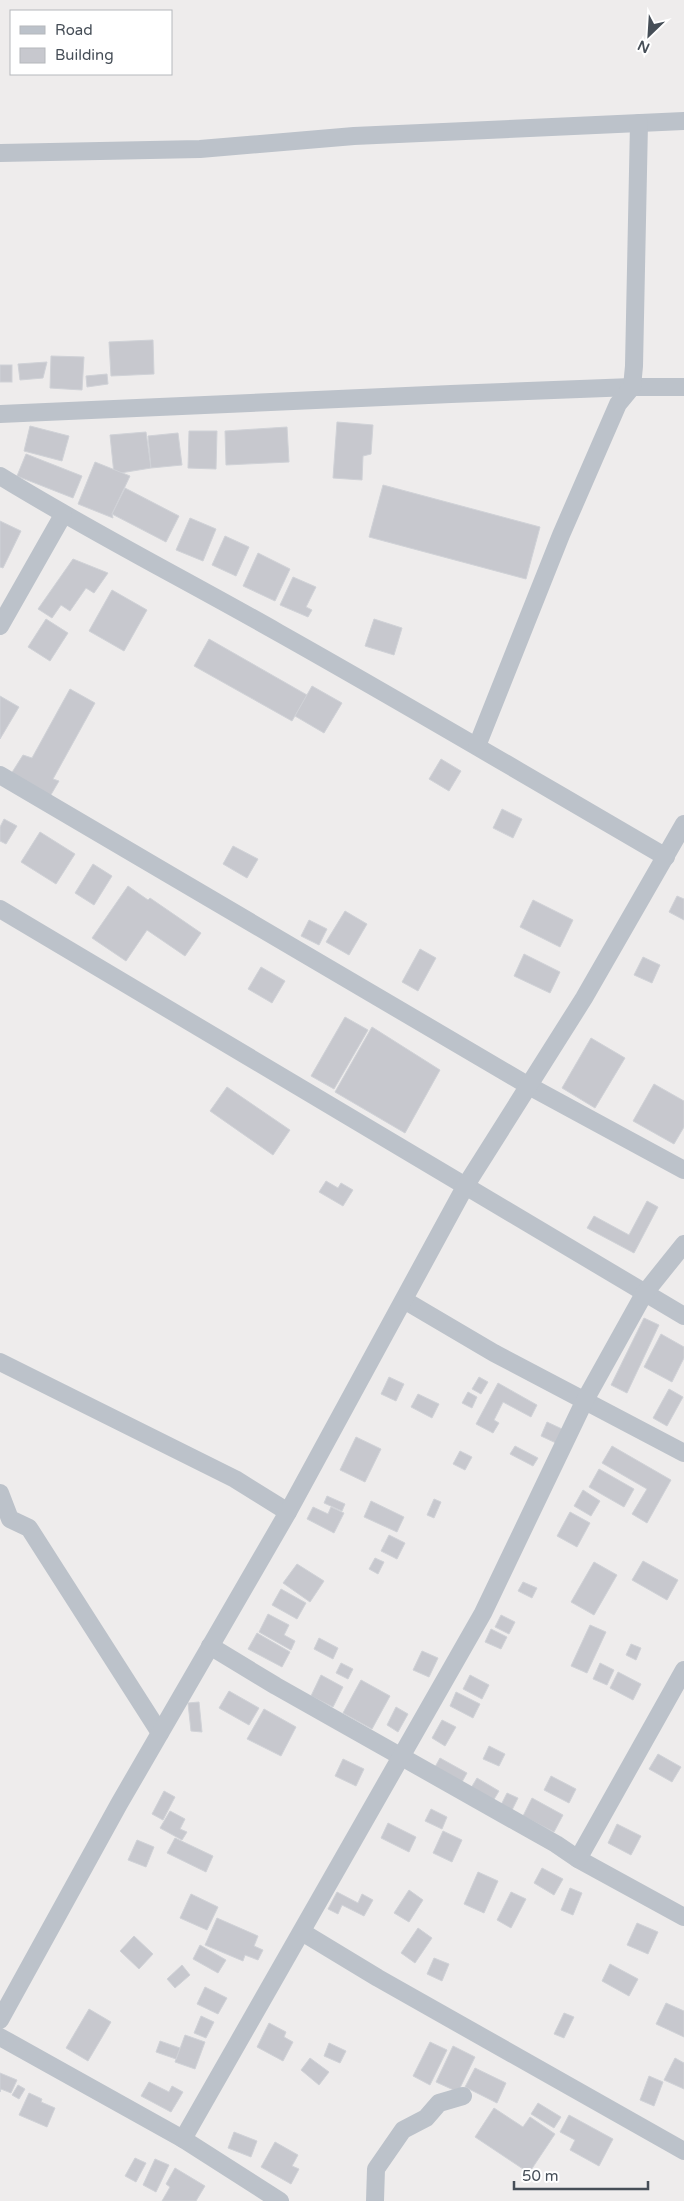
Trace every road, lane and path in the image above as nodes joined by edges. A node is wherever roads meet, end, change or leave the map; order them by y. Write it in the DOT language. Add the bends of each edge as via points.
graph roads {
  1 [pos="684,121"];
  2 [pos="639,123"];
  3 [pos="0,152"];
  4 [pos="632,386"];
  5 [pos="684,387"];
  6 [pos="0,414"];
  7 [pos="0,476"];
  8 [pos="64,515"];
  9 [pos="0,626"];
  10 [pos="477,746"];
  11 [pos="0,775"];
  12 [pos="684,824"];
  13 [pos="666,857"];
  14 [pos="0,909"];
  15 [pos="529,1086"];
  16 [pos="684,1170"];
  17 [pos="466,1185"];
  18 [pos="684,1244"];
  19 [pos="644,1294"];
  20 [pos="404,1300"];
  21 [pos="684,1316"];
  22 [pos="0,1362"];
  23 [pos="585,1400"];
  24 [pos="684,1453"];
  25 [pos="0,1493"];
  26 [pos="288,1512"];
  27 [pos="210,1646"];
  28 [pos="682,1679"];
  29 [pos="160,1733"];
  30 [pos="400,1757"];
  31 [pos="578,1860"];
  32 [pos="684,1917"];
  33 [pos="302,1932"];
  34 [pos="0,2020"];
  35 [pos="0,2037"];
  36 [pos="463,2096"];
  37 [pos="183,2140"];
  38 [pos="684,2151"];
  39 [pos="280,2201"];
  40 [pos="376,2201"];
  1 -- 2 [label="street"];
  2 -- 3 [label="street" via="354,136 200,149"];
  2 -- 4 [label="street"];
  4 -- 5 [label="street"];
  4 -- 6 [label="street"];
  4 -- 10 [label="street" via="618,404 565,527"];
  7 -- 8 [label="street"];
  8 -- 9 [label="street"];
  8 -- 10 [label="street"];
  10 -- 13 [label="street"];
  11 -- 15 [label="street"];
  12 -- 13 [label="street"];
  13 -- 15 [label="street"];
  14 -- 17 [label="street"];
  15 -- 16 [label="street"];
  15 -- 17 [label="street"];
  17 -- 19 [label="street"];
  17 -- 20 [label="street"];
  18 -- 19 [label="street"];
  19 -- 21 [label="street"];
  19 -- 23 [label="street"];
  20 -- 23 [label="street" via="494,1353"];
  20 -- 26 [label="street"];
  22 -- 26 [label="street" via="235,1479"];
  23 -- 24 [label="street"];
  23 -- 30 [label="street" via="483,1613"];
  25 -- 29 [label="street" via="10,1519 29,1528"];
  26 -- 27 [label="street"];
  27 -- 29 [label="street"];
  27 -- 30 [label="street"];
  28 -- 31 [label="street"];
  29 -- 34 [label="street"];
  30 -- 31 [label="street" via="556,1844"];
  30 -- 33 [label="street"];
  31 -- 32 [label="street"];
  33 -- 37 [label="street"];
  33 -- 38 [label="street"];
  35 -- 37 [label="street"];
  36 -- 40 [label="street" via="438,2103 426,2118 403,2130 376,2169"];
  37 -- 39 [label="street"];
}
